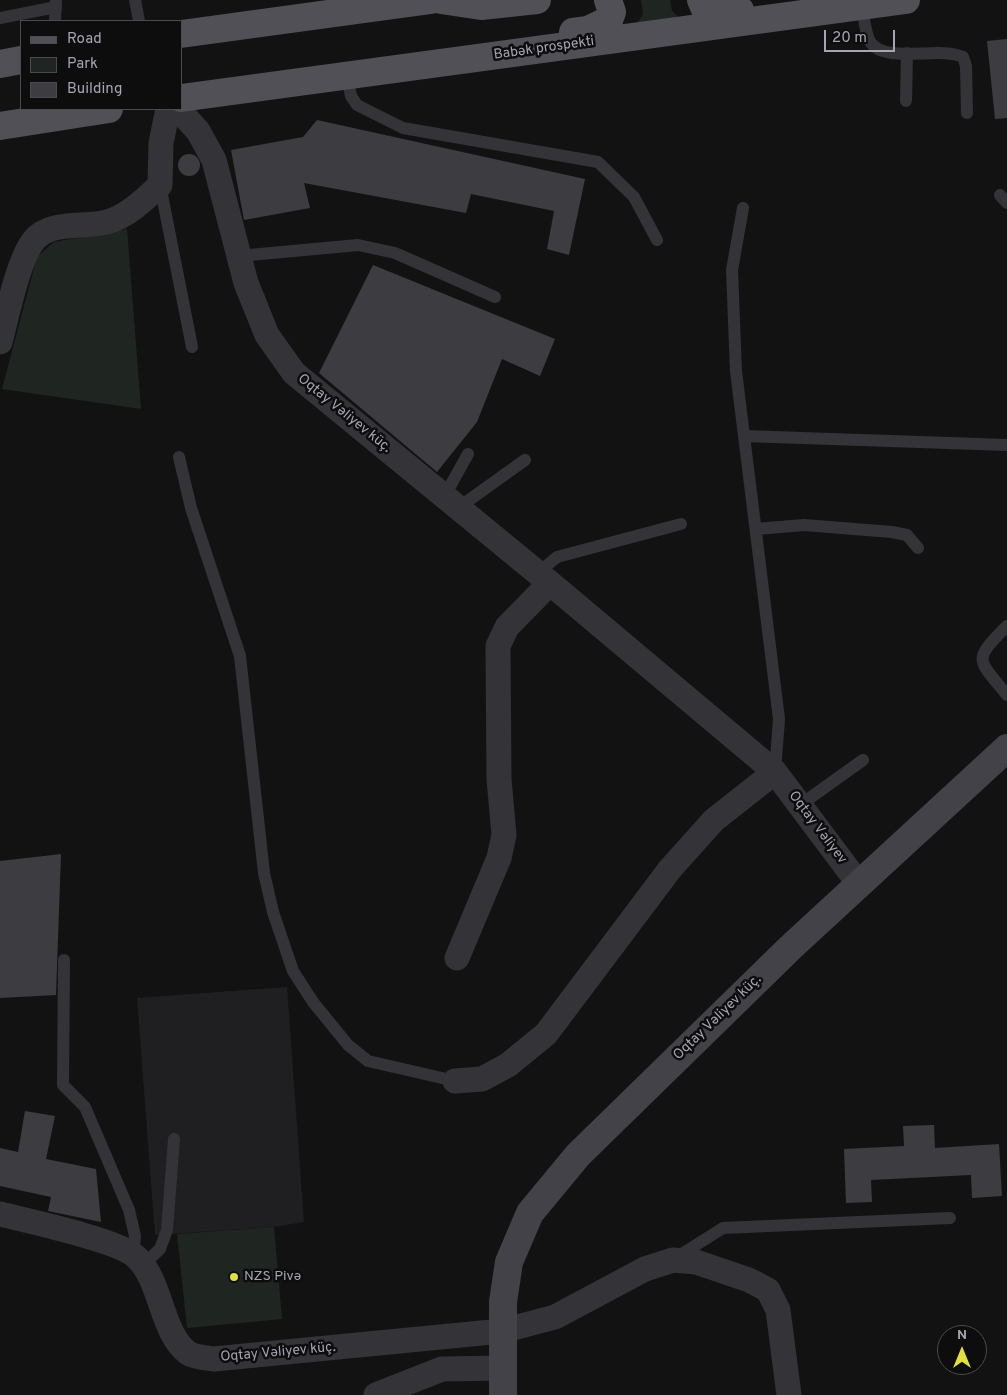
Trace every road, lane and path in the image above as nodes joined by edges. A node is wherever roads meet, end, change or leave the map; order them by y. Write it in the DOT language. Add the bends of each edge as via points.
graph roads {
  1 [pos="135,0"];
  2 [pos="431,0"];
  3 [pos="441,0"];
  4 [pos="537,0"];
  5 [pos="608,0"];
  6 [pos="701,0"];
  7 [pos="820,0"];
  8 [pos="906,0"];
  9 [pos="56,3"];
  10 [pos="862,6"];
  11 [pos="0,18"];
  12 [pos="55,20"];
  13 [pos="139,20"];
  14 [pos="182,34"];
  15 [pos="907,53"];
  16 [pos="20,60"];
  17 [pos="0,64"];
  18 [pos="347,76"];
  19 [pos="182,98"];
  20 [pos="906,101"];
  21 [pos="103,110"];
  22 [pos="168,110"];
  23 [pos="179,110"];
  24 [pos="967,113"];
  25 [pos="0,126"];
  26 [pos="160,185"];
  27 [pos="743,208"];
  28 [pos="657,240"];
  29 [pos="239,256"];
  30 [pos="495,297"];
  31 [pos="0,342"];
  32 [pos="192,348"];
  33 [pos="744,436"];
  34 [pos="1007,445"];
  35 [pos="468,454"];
  36 [pos="179,457"];
  37 [pos="525,460"];
  38 [pos="451,502"];
  39 [pos="681,524"];
  40 [pos="756,529"];
  41 [pos="918,548"];
  42 [pos="544,578"];
  43 [pos="1007,626"];
  44 [pos="1007,695"];
  45 [pos="1007,748"];
  46 [pos="863,760"];
  47 [pos="775,772"];
  48 [pos="800,805"];
  49 [pos="859,884"];
  50 [pos="457,958"];
  51 [pos="64,960"];
  52 [pos="455,1082"];
  53 [pos="174,1139"];
  54 [pos="0,1214"];
  55 [pos="950,1218"];
  56 [pos="139,1259"];
  57 [pos="673,1260"];
  58 [pos="502,1331"];
  59 [pos="503,1368"];
  60 [pos="376,1395"];
  61 [pos="503,1395"];
  62 [pos="790,1395"];
  1 -- 13 [label="lane"];
  2 -- 14 [label="main road"];
  3 -- 4 [label="main road" via="481,6"];
  5 -- 18 [label="main road" via="612,12 610,20 588,30 465,46"];
  6 -- 7 [label="main road" via="705,9 714,12"];
  8 -- 10 [label="main road, Babək prospekti"];
  9 -- 11 [label="lane"];
  9 -- 12 [label="lane"];
  10 -- 15 [label="lane" via="870,42 888,54"];
  10 -- 18 [label="main road, Babək prospekti"];
  15 -- 20 [label="lane"];
  15 -- 24 [label="lane" via="952,52 963,57"];
  16 -- 17 [label="main road"];
  18 -- 19 [label="main road, Babək prospekti"];
  18 -- 28 [label="lane" via="351,96 357,105 402,128 598,162 634,197"];
  21 -- 25 [label="main road"];
  22 -- 26 [label="street" via="161,143"];
  23 -- 29 [label="street, Oqtay Vəliyev küç." via="198,131 214,160"];
  26 -- 31 [label="street" via="139,205 108,222 52,229 34,239 25,256"];
  26 -- 32 [label="lane"];
  27 -- 33 [label="lane" via="732,270 732,302"];
  29 -- 30 [label="lane" via="358,245 395,253"];
  29 -- 38 [label="street, Oqtay Vəliyev küç." via="267,335 294,373"];
  33 -- 34 [label="lane"];
  33 -- 40 [label="lane"];
  35 -- 38 [label="lane"];
  36 -- 52 [label="lane" via="191,508 240,656 264,873 273,912 293,970 313,1002 348,1045 368,1061"];
  37 -- 38 [label="lane"];
  38 -- 42 [label="street, Oqtay Vəliyev küç."];
  39 -- 42 [label="lane" via="558,557"];
  40 -- 41 [label="lane" via="804,525 892,532 907,535"];
  40 -- 47 [label="lane" via="779,719"];
  42 -- 47 [label="street, Oqtay Vəliyev küç."];
  42 -- 50 [label="street" via="507,627 498,646 499,779 504,835 499,858"];
  43 -- 44 [label="lane" via="983,650 982,659"];
  45 -- 49 [label="street, Oqtay Vəliyev küç."];
  46 -- 48 [label="lane"];
  47 -- 48 [label="street, Oqtay Vəliyev"];
  47 -- 52 [label="street" via="714,820 670,869 546,1034 508,1065 482,1079"];
  48 -- 49 [label="street, Oqtay Vəliyev"];
  49 -- 58 [label="street, Oqtay Vəliyev küç." via="791,946 578,1155 530,1213 509,1262"];
  51 -- 56 [label="lane" via="63,1085 85,1107 129,1210"];
  53 -- 56 [label="lane" via="167,1230 160,1249"];
  54 -- 56 [label="street" via="114,1245"];
  55 -- 57 [label="lane" via="723,1228"];
  56 -- 58 [label="street, Oqtay Vəliyev küç." via="176,1340 189,1354 214,1359"];
  57 -- 58 [label="street, Oqtay Vəliyev küç." via="645,1269 555,1317"];
  57 -- 62 [label="street, Oqtay Vəliyev küç." via="696,1262 768,1290 778,1310"];
  58 -- 59 [label="street, Oqtay Vəliyev küç."];
  59 -- 60 [label="street" via="442,1369"];
  59 -- 61 [label="street, Oqtay Vəliyev küç."];
}
